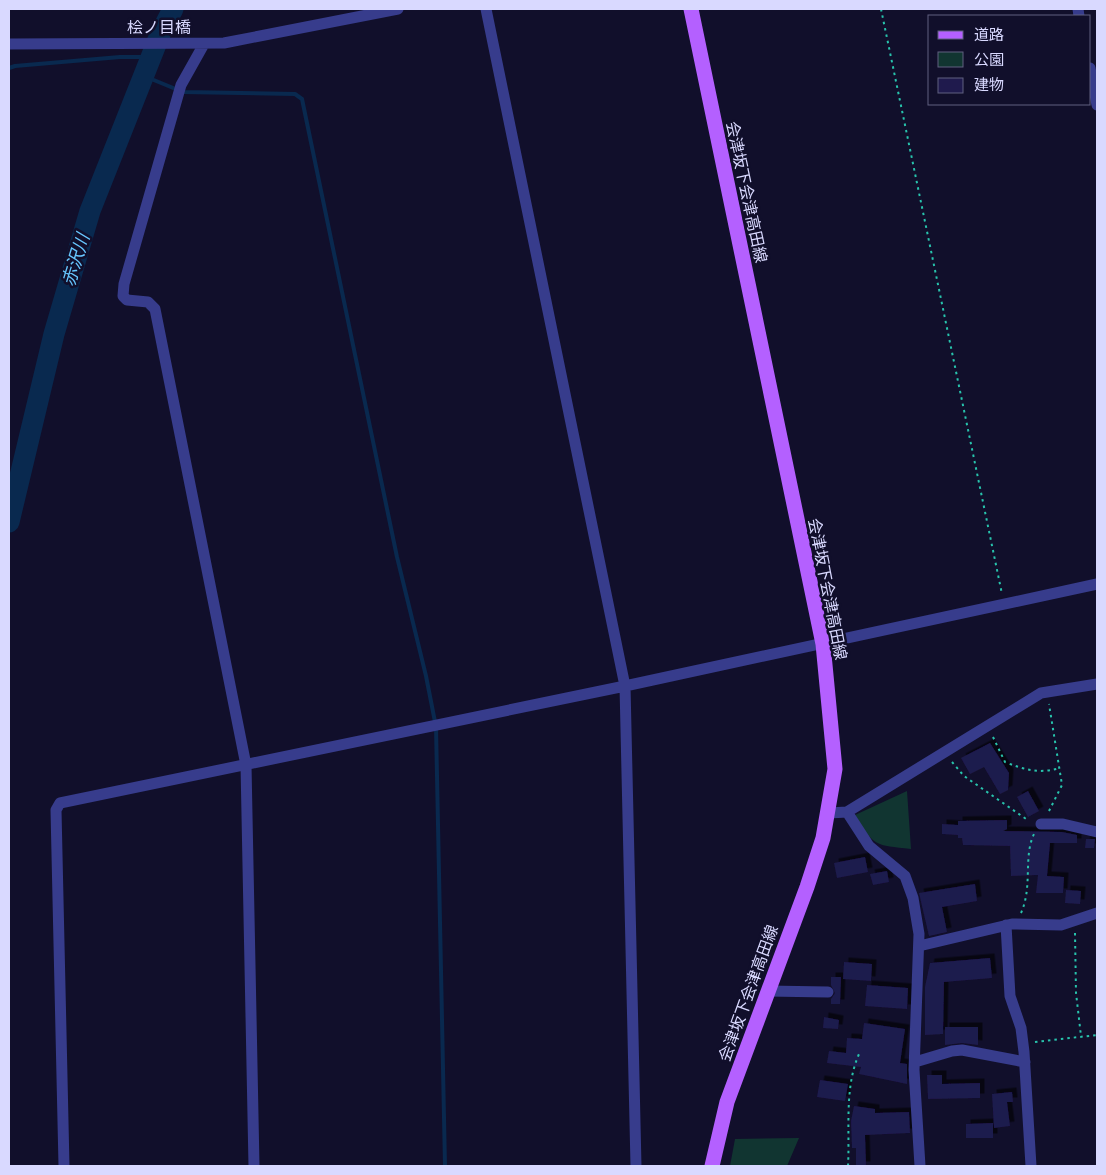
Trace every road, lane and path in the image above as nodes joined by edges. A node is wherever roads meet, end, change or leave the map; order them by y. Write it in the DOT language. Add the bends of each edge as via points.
graph roads {
  1 [pos="398,9"];
  2 [pos="486,9"];
  3 [pos="690,9"];
  4 [pos="881,9"];
  5 [pos="14,44"];
  6 [pos="202,44"];
  7 [pos="9,52"];
  8 [pos="1091,73"];
  9 [pos="1097,105"];
  10 [pos="1097,584"];
  11 [pos="1004,603"];
  12 [pos="823,644"];
  13 [pos="1097,684"];
  14 [pos="625,686"];
  15 [pos="1047,691"];
  16 [pos="988,726"];
  17 [pos="944,752"];
  18 [pos="246,765"];
  19 [pos="1060,768"];
  20 [pos="847,812"];
  21 [pos="829,813"];
  22 [pos="1040,825"];
  23 [pos="1097,832"];
  24 [pos="1097,912"];
  25 [pos="1068,923"];
  26 [pos="1011,924"];
  27 [pos="919,946"];
  28 [pos="767,991"];
  29 [pos="828,992"];
  30 [pos="1097,1035"];
  31 [pos="1081,1036"];
  32 [pos="1023,1042"];
  33 [pos="859,1054"];
  34 [pos="915,1062"];
  35 [pos="1025,1062"];
  36 [pos="64,1166"];
  37 [pos="254,1166"];
  38 [pos="636,1166"];
  39 [pos="712,1166"];
  40 [pos="848,1166"];
  41 [pos="920,1166"];
  42 [pos="1031,1166"];
  1 -- 6 [label="street, 桧ノ目橋" via="245,40"];
  2 -- 14 [label="street"];
  3 -- 12 [label="main road, 会津坂下会津高田線"];
  4 -- 11 [label="path"];
  5 -- 6 [label="street, 桧ノ目橋"];
  5 -- 7 [label="street"];
  6 -- 18 [label="street" via="181,85 123,296 127,300 148,302 155,309"];
  8 -- 9 [label="street"];
  10 -- 11 [label="street"];
  11 -- 12 [label="street"];
  12 -- 14 [label="street"];
  12 -- 21 [label="main road, 会津坂下会津高田線" via="836,769"];
  13 -- 15 [label="street"];
  14 -- 18 [label="street"];
  14 -- 38 [label="street"];
  15 -- 16 [label="street"];
  15 -- 19 [label="path"];
  16 -- 17 [label="street"];
  16 -- 19 [label="path" via="1006,762 1033,772"];
  17 -- 20 [label="street"];
  17 -- 22 [label="path" via="964,776"];
  18 -- 36 [label="street" via="57,806"];
  18 -- 37 [label="street"];
  19 -- 22 [label="path" via="1062,789"];
  20 -- 21 [label="street"];
  20 -- 27 [label="street" via="869,846 905,876 913,898"];
  21 -- 28 [label="main road, 会津坂下会津高田線" via="807,887"];
  22 -- 23 [label="street" via="1063,824"];
  22 -- 26 [label="path" via="1032,839 1025,904"];
  24 -- 25 [label="street"];
  25 -- 26 [label="street"];
  25 -- 31 [label="path" via="1077,940 1076,993"];
  26 -- 27 [label="street"];
  26 -- 32 [label="street" via="1010,996"];
  27 -- 34 [label="street"];
  28 -- 29 [label="street"];
  28 -- 39 [label="main road, 会津坂下会津高田線" via="727,1102"];
  30 -- 31 [label="path"];
  31 -- 32 [label="path"];
  32 -- 35 [label="street"];
  33 -- 40 [label="path" via="849,1108"];
  34 -- 35 [label="street" via="962,1050"];
  34 -- 41 [label="street"];
  35 -- 42 [label="street"];
}
